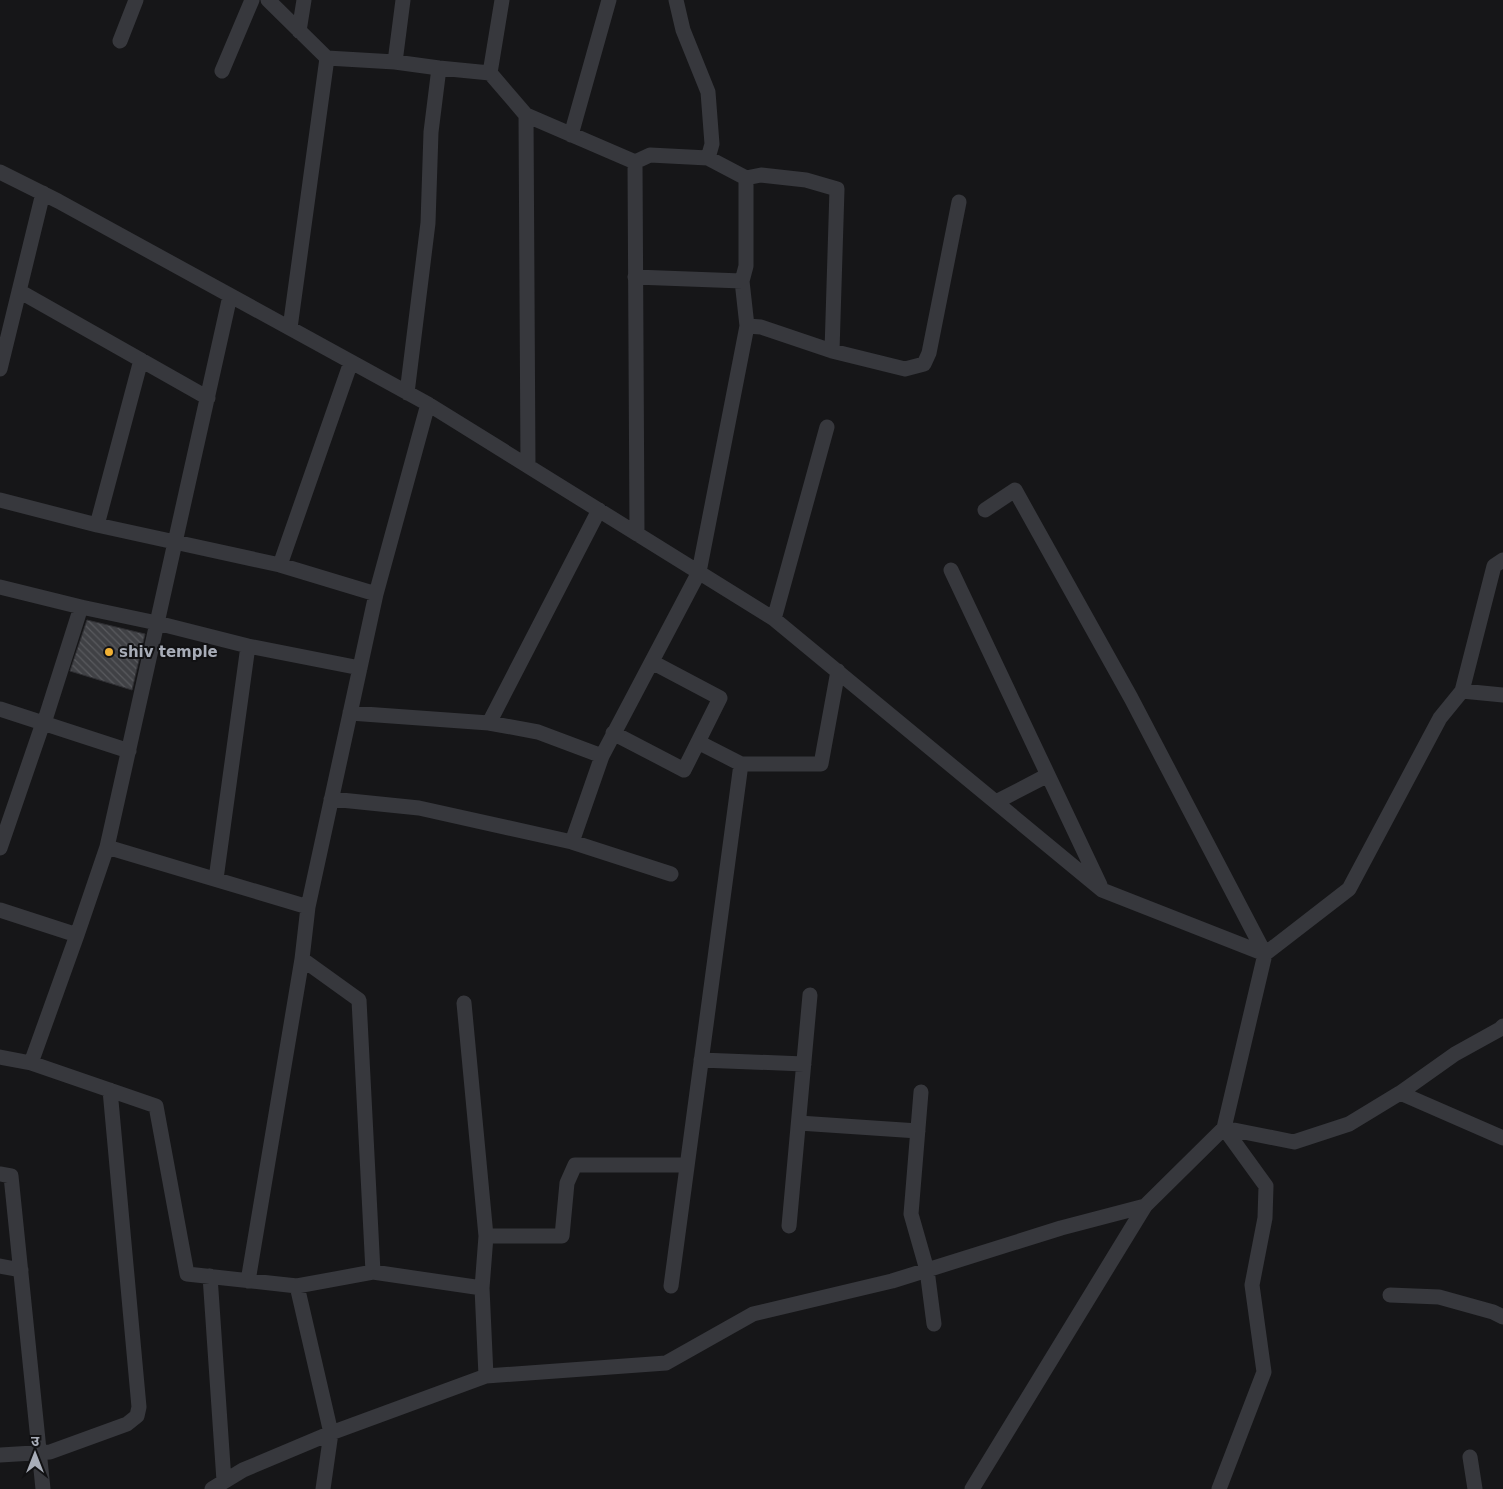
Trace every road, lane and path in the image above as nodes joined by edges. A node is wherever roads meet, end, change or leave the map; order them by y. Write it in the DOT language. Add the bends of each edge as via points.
graph roads {
  1 [pos="136,0"];
  2 [pos="252,0"];
  3 [pos="268,0"];
  4 [pos="304,0"];
  5 [pos="403,0"];
  6 [pos="502,0"];
  7 [pos="609,0"];
  8 [pos="676,0"];
  9 [pos="299,31"];
  10 [pos="120,42"];
  11 [pos="327,58"];
  12 [pos="394,62"];
  13 [pos="439,68"];
  14 [pos="222,71"];
  15 [pos="490,72"];
  16 [pos="526,115"];
  17 [pos="571,135"];
  18 [pos="708,158"];
  19 [pos="634,162"];
  20 [pos="0,172"];
  21 [pos="746,178"];
  22 [pos="43,194"];
  23 [pos="959,202"];
  24 [pos="635,277"];
  25 [pos="742,281"];
  26 [pos="19,291"];
  27 [pos="230,296"];
  28 [pos="747,326"];
  29 [pos="290,328"];
  30 [pos="832,351"];
  31 [pos="141,360"];
  32 [pos="351,362"];
  33 [pos="0,369"];
  34 [pos="407,393"];
  35 [pos="208,398"];
  36 [pos="428,404"];
  37 [pos="827,427"];
  38 [pos="528,466"];
  39 [pos="0,500"];
  40 [pos="599,510"];
  41 [pos="985,510"];
  42 [pos="97,525"];
  43 [pos="637,534"];
  44 [pos="176,542"];
  45 [pos="1503,560"];
  46 [pos="280,565"];
  47 [pos="951,570"];
  48 [pos="699,572"];
  49 [pos="0,587"];
  50 [pos="376,594"];
  51 [pos="81,607"];
  52 [pos="774,619"];
  53 [pos="157,623"];
  54 [pos="248,646"];
  55 [pos="652,662"];
  56 [pos="360,668"];
  57 [pos="838,671"];
  58 [pos="1462,690"];
  59 [pos="1503,695"];
  60 [pos="0,709"];
  61 [pos="350,713"];
  62 [pos="42,723"];
  63 [pos="489,723"];
  64 [pos="613,734"];
  65 [pos="698,742"];
  66 [pos="129,751"];
  67 [pos="602,756"];
  68 [pos="740,764"];
  69 [pos="1048,775"];
  70 [pos="331,798"];
  71 [pos="996,802"];
  72 [pos="572,842"];
  73 [pos="107,847"];
  74 [pos="0,848"];
  75 [pos="671,874"];
  76 [pos="216,879"];
  77 [pos="1102,890"];
  78 [pos="308,907"];
  79 [pos="0,910"];
  80 [pos="78,935"];
  81 [pos="1265,954"];
  82 [pos="302,959"];
  83 [pos="810,995"];
  84 [pos="464,1003"];
  85 [pos="1503,1026"];
  86 [pos="0,1057"];
  87 [pos="701,1060"];
  88 [pos="31,1063"];
  89 [pos="804,1064"];
  90 [pos="110,1090"];
  91 [pos="922,1092"];
  92 [pos="1400,1093"];
  93 [pos="799,1123"];
  94 [pos="1224,1128"];
  95 [pos="918,1131"];
  96 [pos="1503,1138"];
  97 [pos="687,1165"];
  98 [pos="0,1174"];
  99 [pos="1145,1206"];
  100 [pos="789,1226"];
  101 [pos="486,1236"];
  102 [pos="0,1266"];
  103 [pos="21,1270"];
  104 [pos="926,1270"];
  105 [pos="373,1272"];
  106 [pos="210,1276"];
  107 [pos="248,1281"];
  108 [pos="297,1286"];
  109 [pos="671,1286"];
  110 [pos="482,1288"];
  111 [pos="1390,1295"];
  112 [pos="1503,1317"];
  113 [pos="934,1324"];
  114 [pos="486,1376"];
  115 [pos="331,1433"];
  116 [pos="39,1452"];
  117 [pos="0,1455"];
  118 [pos="1470,1457"];
  119 [pos="218,1485"];
  120 [pos="43,1489"];
  121 [pos="323,1489"];
  122 [pos="972,1489"];
  123 [pos="1218,1489"];
  124 [pos="1475,1489"];
  1 -- 10 [label="street"];
  2 -- 14 [label="street"];
  3 -- 9 [label="street"];
  4 -- 9 [label="street"];
  5 -- 12 [label="street"];
  6 -- 15 [label="street"];
  7 -- 17 [label="street"];
  8 -- 18 [label="street" via="683,30 708,92 712,144"];
  9 -- 11 [label="street"];
  11 -- 12 [label="street"];
  11 -- 29 [label="street"];
  12 -- 13 [label="street"];
  13 -- 15 [label="street"];
  13 -- 34 [label="street" via="431,132 428,223"];
  15 -- 16 [label="street"];
  16 -- 17 [label="street"];
  16 -- 38 [label="street"];
  17 -- 19 [label="street"];
  18 -- 19 [label="street" via="650,155"];
  18 -- 21 [label="street"];
  19 -- 24 [label="street"];
  20 -- 22 [label="street"];
  21 -- 25 [label="street" via="746,266"];
  21 -- 30 [label="street" via="761,175 806,180 837,190"];
  22 -- 26 [label="street"];
  22 -- 27 [label="street"];
  23 -- 30 [label="street" via="929,353 924,364 905,369"];
  24 -- 25 [label="street"];
  24 -- 43 [label="street"];
  25 -- 28 [label="street"];
  26 -- 31 [label="street"];
  26 -- 33 [label="street"];
  27 -- 29 [label="street"];
  27 -- 35 [label="street"];
  28 -- 30 [label="street" via="761,327"];
  28 -- 48 [label="street"];
  29 -- 32 [label="street"];
  31 -- 35 [label="street"];
  31 -- 42 [label="street"];
  32 -- 34 [label="street"];
  32 -- 46 [label="street"];
  34 -- 36 [label="street"];
  35 -- 44 [label="street"];
  36 -- 38 [label="street"];
  36 -- 50 [label="street"];
  37 -- 52 [label="street"];
  38 -- 40 [label="street"];
  39 -- 42 [label="street"];
  40 -- 43 [label="street"];
  40 -- 63 [label="street"];
  41 -- 81 [label="street" via="1015,490 1131,698"];
  42 -- 44 [label="street"];
  43 -- 48 [label="street"];
  44 -- 46 [label="street"];
  44 -- 53 [label="street"];
  45 -- 58 [label="street" via="1494,566"];
  46 -- 50 [label="street"];
  47 -- 69 [label="street"];
  48 -- 52 [label="street"];
  48 -- 55 [label="street"];
  49 -- 51 [label="street"];
  50 -- 56 [label="street"];
  51 -- 53 [label="street"];
  51 -- 62 [label="street"];
  52 -- 57 [label="street"];
  53 -- 54 [label="street"];
  53 -- 66 [label="street"];
  54 -- 56 [label="street"];
  54 -- 76 [label="street"];
  55 -- 64 [label="street"];
  55 -- 65 [label="street" via="720,698"];
  56 -- 61 [label="street"];
  57 -- 68 [label="street" via="820,764"];
  57 -- 71 [label="street"];
  58 -- 59 [label="street"];
  58 -- 81 [label="street" via="1440,718 1349,889"];
  60 -- 62 [label="street"];
  61 -- 63 [label="street"];
  61 -- 70 [label="street"];
  62 -- 66 [label="street"];
  62 -- 74 [label="street"];
  63 -- 67 [label="street" via="538,732"];
  64 -- 65 [label="street" via="684,770"];
  64 -- 67 [label="street"];
  65 -- 68 [label="street"];
  66 -- 73 [label="street"];
  67 -- 72 [label="street"];
  68 -- 87 [label="street"];
  69 -- 71 [label="street"];
  69 -- 77 [label="street"];
  70 -- 72 [label="street" via="419,808"];
  70 -- 78 [label="street"];
  71 -- 77 [label="street"];
  72 -- 75 [label="street"];
  73 -- 76 [label="street"];
  73 -- 80 [label="street"];
  76 -- 78 [label="street"];
  77 -- 81 [label="street"];
  78 -- 82 [label="street"];
  79 -- 80 [label="street"];
  80 -- 88 [label="street"];
  81 -- 94 [label="street"];
  82 -- 105 [label="street" via="359,1000"];
  82 -- 107 [label="street"];
  83 -- 89 [label="street"];
  84 -- 101 [label="street"];
  85 -- 92 [label="street" via="1455,1054"];
  86 -- 88 [label="street"];
  87 -- 89 [label="street"];
  87 -- 97 [label="street"];
  88 -- 90 [label="street"];
  89 -- 93 [label="street"];
  90 -- 106 [label="street" via="156,1106 187,1274"];
  90 -- 116 [label="street" via="139,1406 137,1416 127,1424 50,1452"];
  91 -- 95 [label="street"];
  92 -- 94 [label="street" via="1349,1124 1294,1142"];
  92 -- 96 [label="street"];
  93 -- 95 [label="street"];
  93 -- 100 [label="street"];
  94 -- 99 [label="street"];
  94 -- 123 [label="street" via="1266,1186 1265,1218 1252,1285 1264,1372"];
  95 -- 104 [label="street" via="911,1214"];
  97 -- 101 [label="street" via="575,1165 567,1183 562,1236"];
  97 -- 109 [label="street"];
  98 -- 103 [label="street" via="12,1176"];
  99 -- 104 [label="street"];
  99 -- 122 [label="street"];
  101 -- 110 [label="street"];
  102 -- 103 [label="street"];
  103 -- 116 [label="street"];
  104 -- 113 [label="street"];
  104 -- 114 [label="street" via="753,1314 666,1363"];
  105 -- 108 [label="street"];
  105 -- 110 [label="street"];
  106 -- 107 [label="street"];
  106 -- 119 [label="street"];
  107 -- 108 [label="street"];
  108 -- 115 [label="street"];
  110 -- 114 [label="street"];
  111 -- 112 [label="street" via="1439,1297"];
  114 -- 115 [label="street"];
  115 -- 119 [label="street" via="243,1470"];
  115 -- 121 [label="street"];
  116 -- 117 [label="street"];
  116 -- 120 [label="street"];
  118 -- 124 [label="street"];
}
